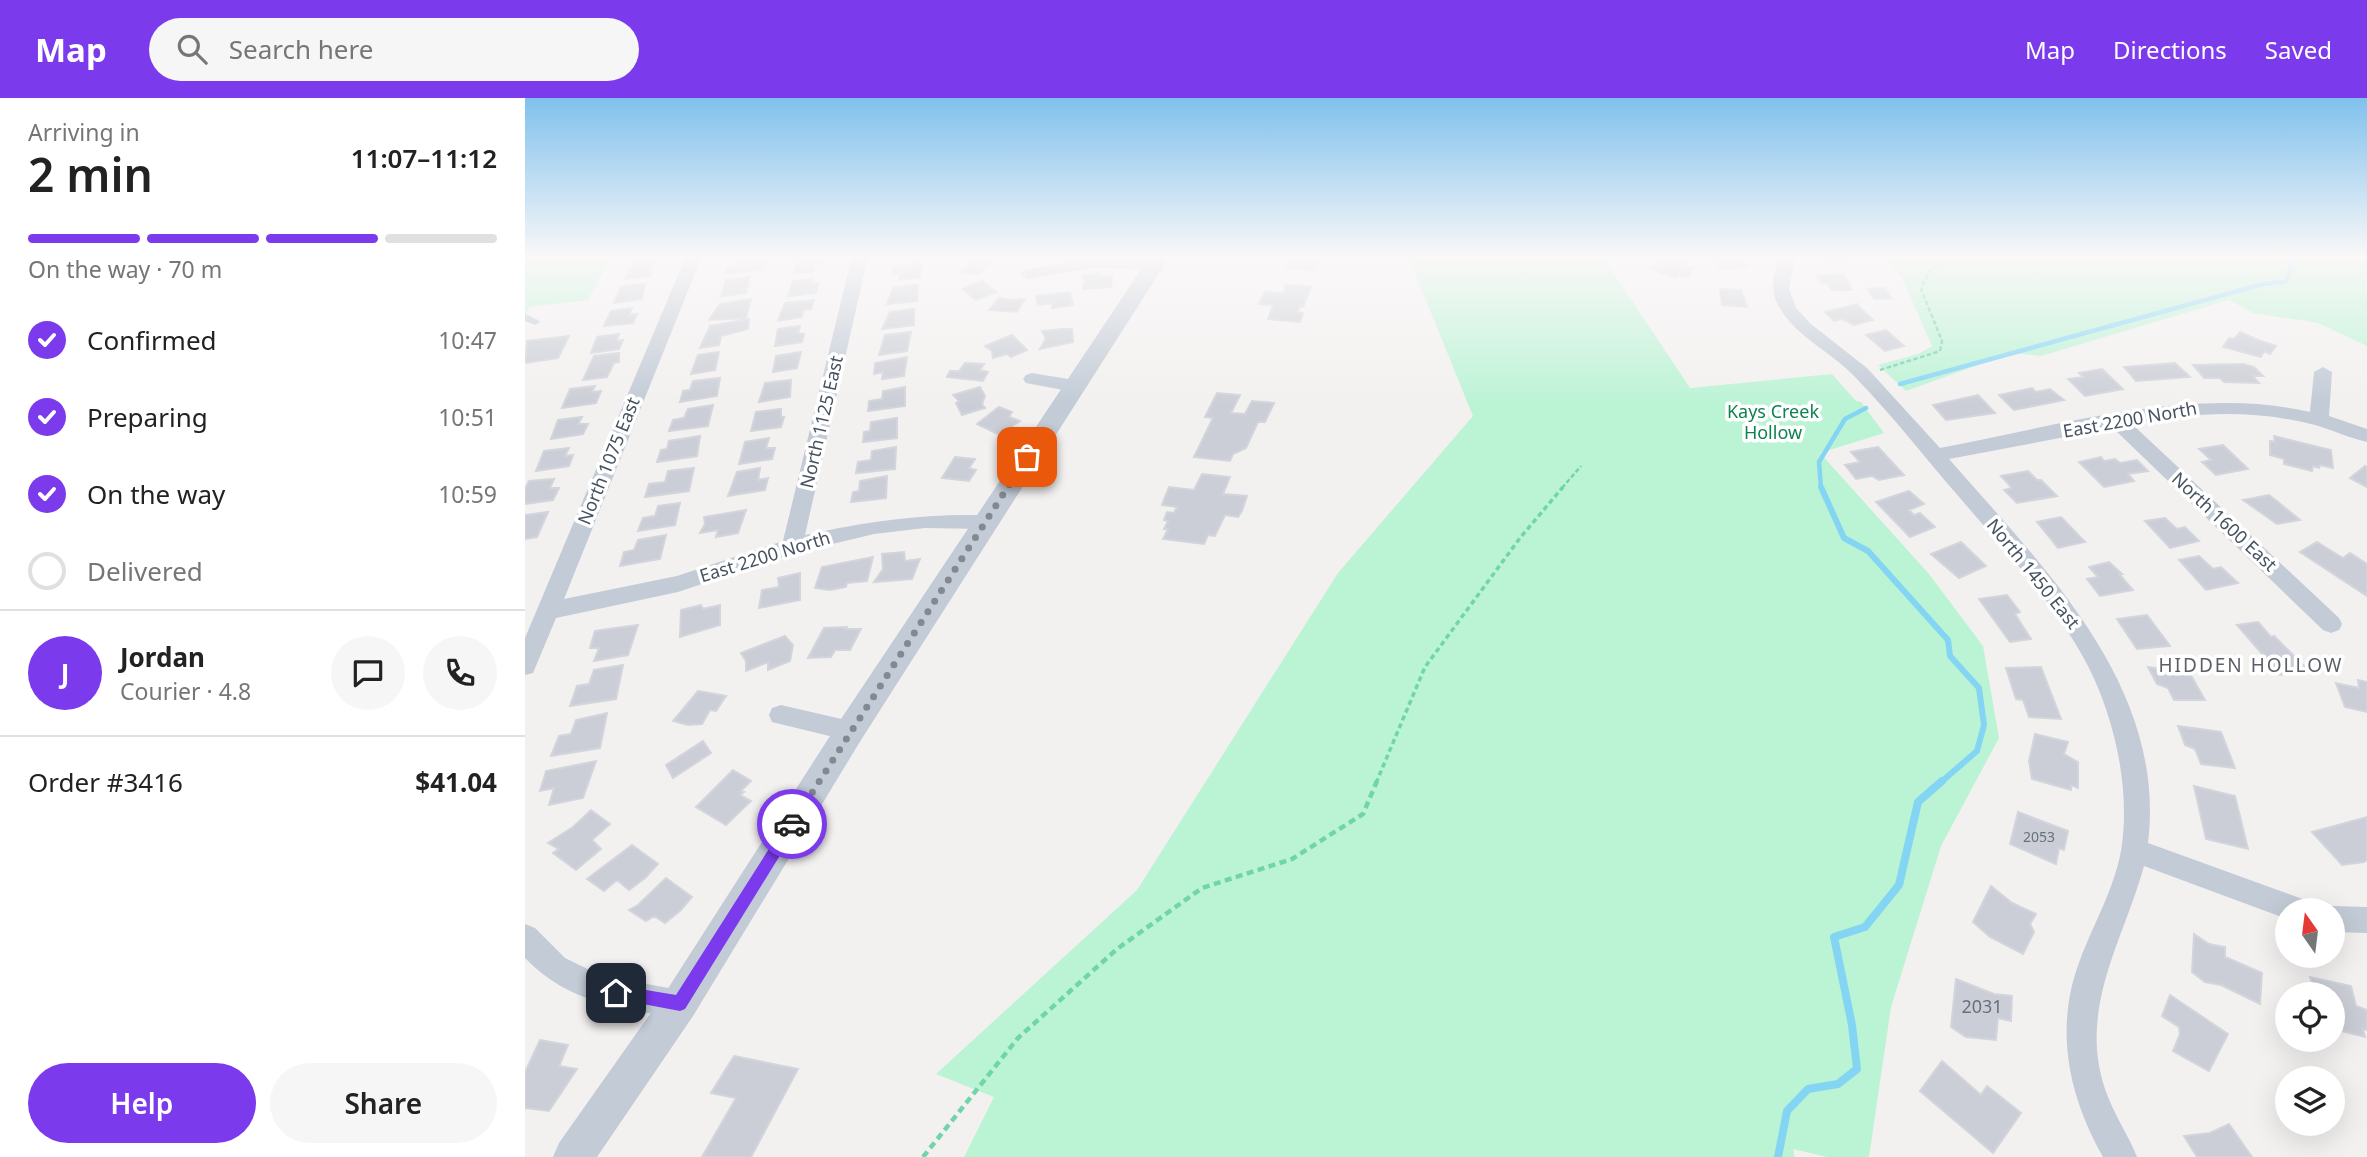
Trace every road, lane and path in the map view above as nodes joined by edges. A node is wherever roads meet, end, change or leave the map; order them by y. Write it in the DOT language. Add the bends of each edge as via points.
graph roads {
  1 [pos="674,305"];
  2 [pos="848,305"];
  3 [pos="1127,305"];
  4 [pos="1787,305"];
  5 [pos="1928,305"];
  6 [pos="525,317"];
  7 [pos="535,322"];
  8 [pos="1879,370"];
  9 [pos="2323,372"];
  10 [pos="1032,379"];
  11 [pos="1074,386"];
  12 [pos="2319,420"];
  13 [pos="2117,421"];
  14 [pos="2367,436"];
  15 [pos="1934,456"];
  16 [pos="1581,466"];
  17 [pos="985,523"];
  18 [pos="792,546"];
  19 [pos="548,611"];
  20 [pos="2331,624"];
  21 [pos="525,667"];
  22 [pos="781,715"];
  23 [pos="850,731"];
  24 [pos="2134,850"];
  25 [pos="2275,902"];
  26 [pos="2345,919"];
  27 [pos="2367,920"];
  28 [pos="525,938"];
  29 [pos="680,1003"];
  30 [pos="573,1157"];
  31 [pos="923,1157"];
  32 [pos="2121,1157"];
  1 -- 19 [label="street, North 1075 East"];
  2 -- 18 [label="street, North 1125 East"];
  3 -- 11 [label="street"];
  4 -- 15 [label="street, North 1450 East" via="1814,336 1860,370"];
  5 -- 8 [label="path" via="1942,341 1940,351"];
  6 -- 7 [label="lane"];
  9 -- 12 [label="street"];
  10 -- 11 [label="street"];
  11 -- 17 [label="street"];
  12 -- 13 [label="street, East 2200 North" via="2237,406 2179,409"];
  12 -- 14 [label="street, East 2200 North"];
  13 -- 15 [label="street, East 2200 North"];
  13 -- 20 [label="street, North 1600 East"];
  15 -- 24 [label="street, North 1450 East" via="2047,585 2099,664 2119,716 2131,770 2137,815"];
  16 -- 31 [label="path" via="1520,538 1426,667 1363,814 1292,859 1202,888 1117,949 1019,1038"];
  17 -- 18 [label="street, East 2200 North" via="925,521 874,527"];
  17 -- 23 [label="street"];
  18 -- 19 [label="street, East 2200 North" via="678,584"];
  19 -- 21 [label="street, North 1075 East"];
  22 -- 23 [label="street"];
  23 -- 29 [label="street"];
  24 -- 25 [label="street"];
  24 -- 32 [label="street, North 1450 East" via="2119,906 2093,962 2079,1014 2082,1071 2103,1129"];
  26 -- 27 [label="street"];
  28 -- 29 [label="street" via="555,968 599,990"];
  29 -- 30 [label="street"];
}
